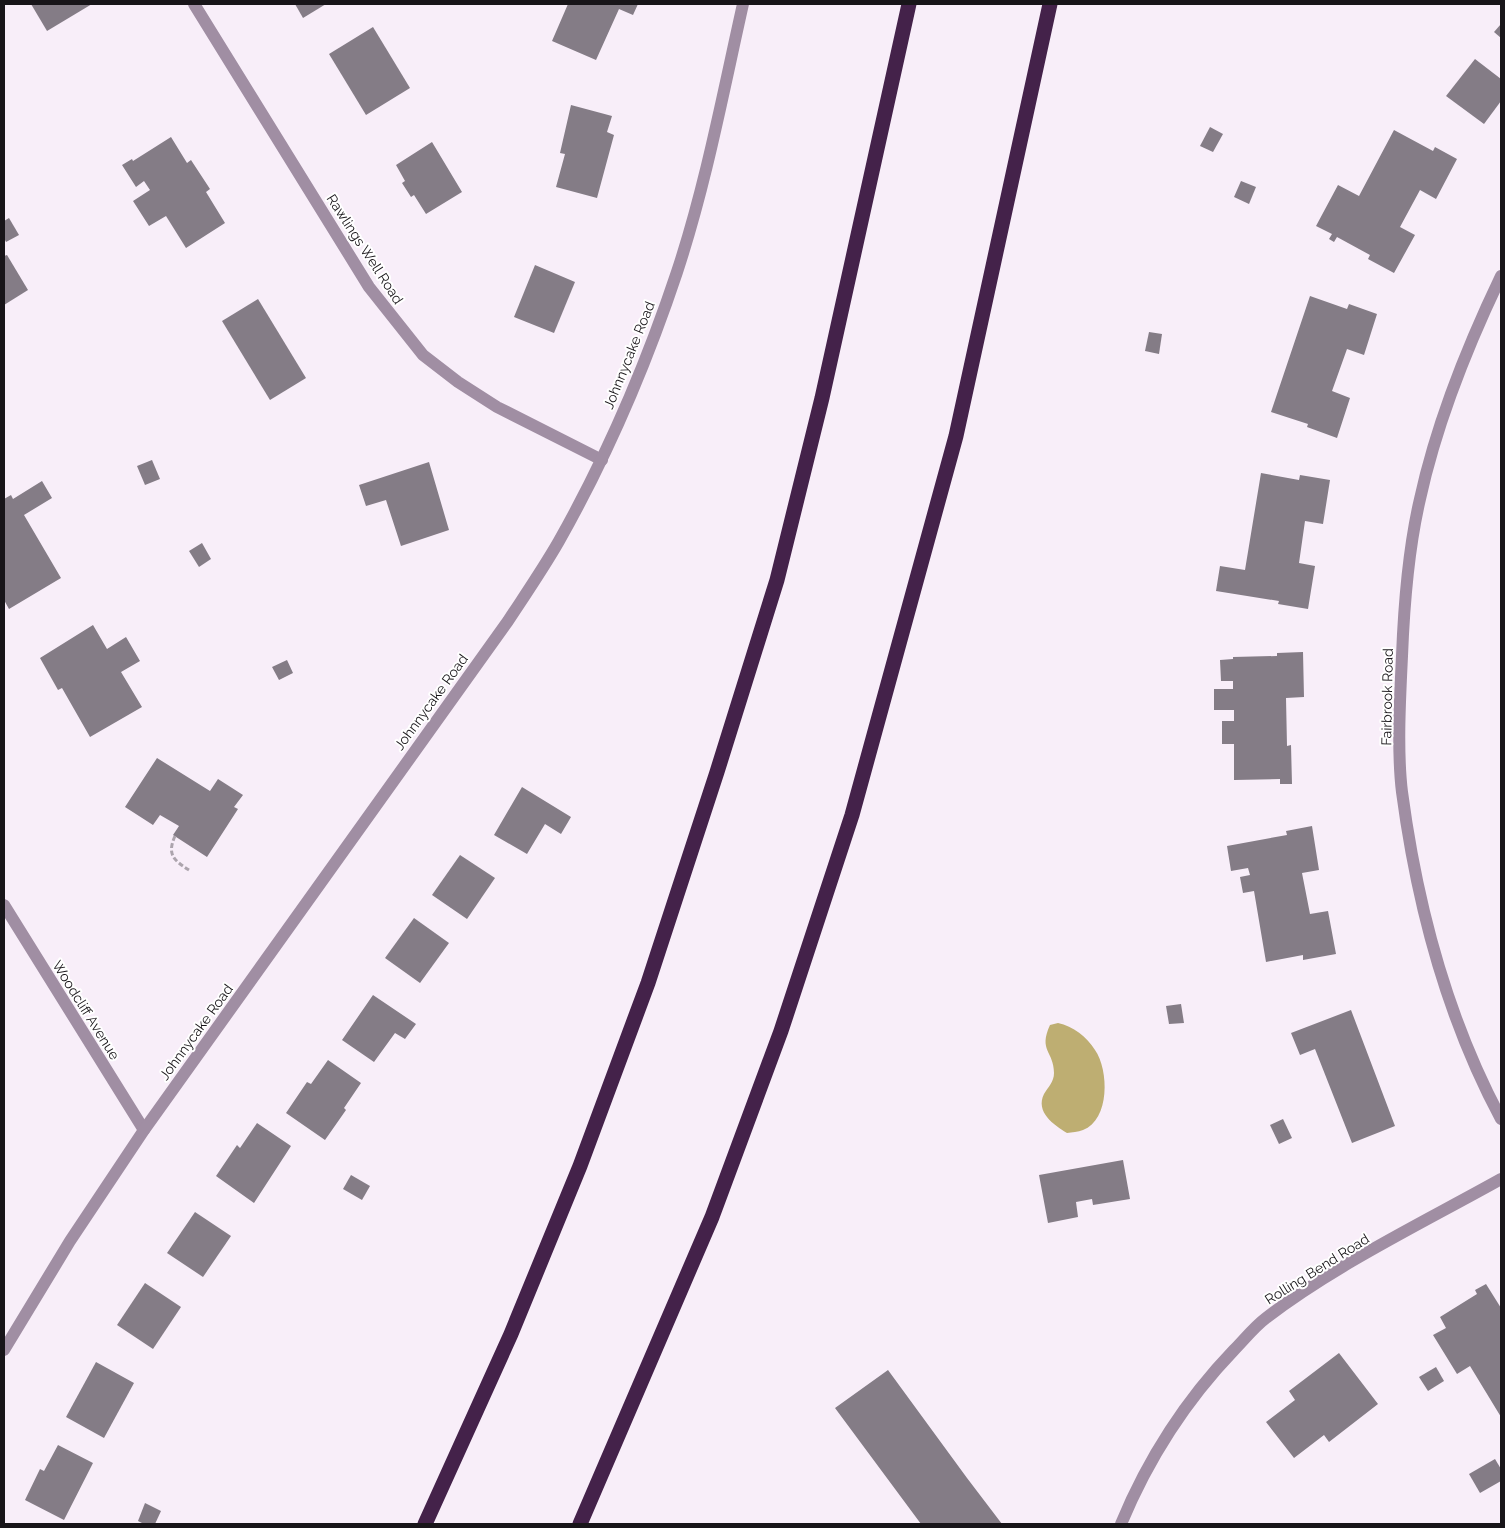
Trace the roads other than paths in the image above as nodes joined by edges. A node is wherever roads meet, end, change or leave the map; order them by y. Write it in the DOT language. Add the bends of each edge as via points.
graph roads {
  1 [pos="194,4"];
  2 [pos="743,4"];
  3 [pos="909,4"];
  4 [pos="1050,4"];
  5 [pos="1501,277"];
  6 [pos="602,460"];
  7 [pos="4,905"];
  8 [pos="1501,1119"];
  9 [pos="144,1130"];
  10 [pos="1501,1179"];
  11 [pos="4,1350"];
  12 [pos="425,1524"];
  13 [pos="580,1524"];
  14 [pos="1120,1524"];
  1 -- 6 [label="street, Rawlings Well Road" via="369,288 423,355 496,407"];
  2 -- 6 [label="street, Johnnycake Road" via="705,174 677,271 644,362"];
  3 -- 12 [label="highway" via="815,427 777,580 717,772 648,983 580,1166 511,1334"];
  4 -- 13 [label="highway" via="956,436 852,815 781,1030 712,1217"];
  5 -- 8 [label="street, Fairbrook Road" via="1450,392 1420,499 1404,600 1400,697 1402,790 1434,954 1458,1024"];
  6 -- 9 [label="street, Johnnycake Road" via="558,542 508,621"];
  7 -- 9 [label="street, Woodcliff Avenue"];
  9 -- 11 [label="street, Johnnycake Road" via="70,1240"];
  10 -- 14 [label="street, Rolling Bend Road" via="1320,1281 1264,1319 1209,1376 1172,1425 1136,1488"];
}
